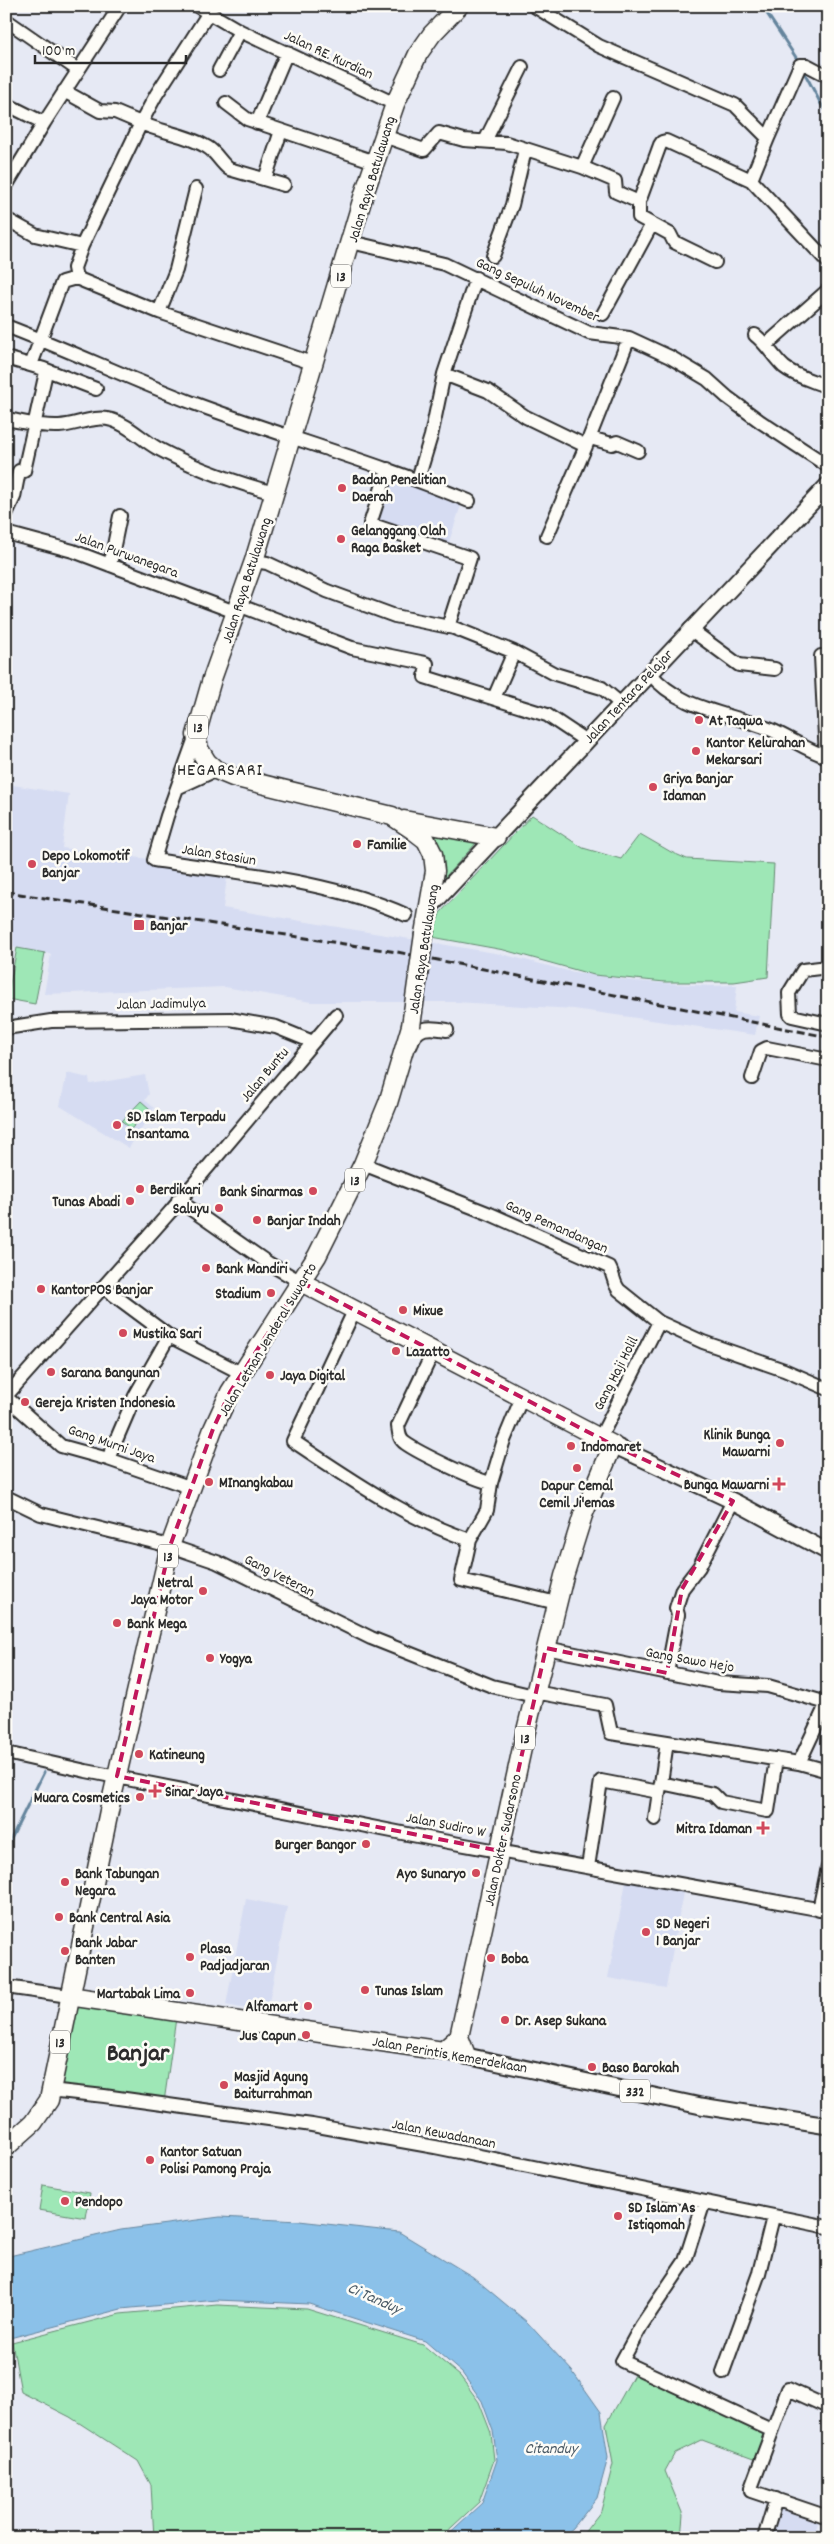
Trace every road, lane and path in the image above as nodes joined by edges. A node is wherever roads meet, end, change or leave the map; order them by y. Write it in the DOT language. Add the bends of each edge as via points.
graph roads {
  1 [pos="120,6"];
  2 [pos="197,6"];
  3 [pos="459,6"];
  4 [pos="534,6"];
  5 [pos="208,14"];
  6 [pos="6,20"];
  7 [pos="240,30"];
  8 [pos="287,52"];
  9 [pos="522,67"];
  10 [pos="78,70"];
  11 [pos="219,70"];
  12 [pos="828,76"];
  13 [pos="64,91"];
  14 [pos="613,98"];
  15 [pos="226,103"];
  16 [pos="6,104"];
  17 [pos="395,104"];
  18 [pos="44,123"];
  19 [pos="141,123"];
  20 [pos="258,123"];
  21 [pos="281,131"];
  22 [pos="384,136"];
  23 [pos="768,138"];
  24 [pos="485,141"];
  25 [pos="524,150"];
  26 [pos="375,162"];
  27 [pos="582,167"];
  28 [pos="265,179"];
  29 [pos="751,180"];
  30 [pos="284,185"];
  31 [pos="6,186"];
  32 [pos="196,189"];
  33 [pos="639,202"];
  34 [pos="6,219"];
  35 [pos="652,224"];
  36 [pos="352,242"];
  37 [pos="82,246"];
  38 [pos="493,256"];
  39 [pos="715,262"];
  40 [pos="828,262"];
  41 [pos="76,278"];
  42 [pos="476,278"];
  43 [pos="828,290"];
  44 [pos="159,312"];
  45 [pos="603,314"];
  46 [pos="6,326"];
  47 [pos="755,334"];
  48 [pos="629,338"];
  49 [pos="40,339"];
  50 [pos="767,344"];
  51 [pos="6,358"];
  52 [pos="315,364"];
  53 [pos="31,365"];
  54 [pos="44,368"];
  55 [pos="828,373"];
  56 [pos="444,374"];
  57 [pos="822,384"];
  58 [pos="96,389"];
  59 [pos="6,419"];
  60 [pos="35,424"];
  61 [pos="291,438"];
  62 [pos="588,442"];
  63 [pos="638,451"];
  64 [pos="828,466"];
  65 [pos="388,470"];
  66 [pos="418,479"];
  67 [pos="828,485"];
  68 [pos="274,493"];
  69 [pos="820,499"];
  70 [pos="469,501"];
  71 [pos="6,514"];
  72 [pos="120,516"];
  73 [pos="6,533"];
  74 [pos="547,536"];
  75 [pos="254,561"];
  76 [pos="110,565"];
  77 [pos="236,609"];
  78 [pos="448,627"];
  79 [pos="690,629"];
  80 [pos="514,652"];
  81 [pos="821,656"];
  82 [pos="776,669"];
  83 [pos="650,673"];
  84 [pos="494,698"];
  85 [pos="621,704"];
  86 [pos="196,735"];
  87 [pos="586,741"];
  88 [pos="827,757"];
  89 [pos="216,770"];
  90 [pos="179,787"];
  91 [pos="392,816"];
  92 [pos="496,837"];
  93 [pos="429,908"];
  94 [pos="406,915"];
  95 [pos="828,967"];
  96 [pos="336,1015"];
  97 [pos="828,1024"];
  98 [pos="410,1026"];
  99 [pos="6,1028"];
  100 [pos="447,1030"];
  101 [pos="313,1042"];
  102 [pos="828,1060"];
  103 [pos="752,1078"];
  104 [pos="364,1161"];
  105 [pos="178,1200"];
  106 [pos="301,1282"];
  107 [pos="103,1287"];
  108 [pos="354,1311"];
  109 [pos="658,1322"];
  110 [pos="168,1336"];
  111 [pos="433,1352"];
  112 [pos="243,1374"];
  113 [pos="828,1389"];
  114 [pos="6,1396"];
  115 [pos="522,1397"];
  116 [pos="606,1441"];
  117 [pos="108,1458"];
  118 [pos="491,1483"];
  119 [pos="192,1488"];
  120 [pos="6,1497"];
  121 [pos="733,1502"];
  122 [pos="470,1540"];
  123 [pos="170,1546"];
  124 [pos="828,1552"];
  125 [pos="558,1602"];
  126 [pos="546,1648"];
  127 [pos="667,1673"];
  128 [pos="535,1694"];
  129 [pos="827,1702"];
  130 [pos="667,1742"];
  131 [pos="6,1753"];
  132 [pos="776,1759"];
  133 [pos="799,1762"];
  134 [pos="828,1771"];
  135 [pos="117,1776"];
  136 [pos="660,1788"];
  137 [pos="655,1819"];
  138 [pos="500,1851"];
  139 [pos="588,1867"];
  140 [pos="828,1867"];
  141 [pos="823,1910"];
  142 [pos="6,1987"];
  143 [pos="69,1996"];
  144 [pos="459,2037"];
  145 [pos="443,2051"];
  146 [pos="466,2055"];
  147 [pos="54,2090"];
  148 [pos="828,2126"];
  149 [pos="6,2147"];
  150 [pos="704,2202"];
  151 [pos="773,2217"];
  152 [pos="828,2227"];
  153 [pos="723,2372"];
  154 [pos="828,2407"];
  155 [pos="771,2430"];
  156 [pos="776,2499"];
  157 [pos="828,2517"];
  158 [pos="764,2538"];
  1 -- 10 [label="street"];
  2 -- 5 [label="street, Jalan RE. Kurdian"];
  3 -- 17 [label="highway, Jalan Raya Batulawang / 13" via="418,54"];
  4 -- 23 [label="street" via="600,46 734,105"];
  5 -- 7 [label="street, Jalan RE. Kurdian"];
  5 -- 19 [label="street"];
  6 -- 10 [label="street"];
  7 -- 8 [label="street, Jalan RE. Kurdian"];
  7 -- 11 [label="street"];
  8 -- 17 [label="street, Jalan RE. Kurdian"];
  8 -- 20 [label="street"];
  9 -- 24 [label="street"];
  10 -- 13 [label="street"];
  12 -- 23 [label="street" via="801,65"];
  13 -- 18 [label="street"];
  13 -- 19 [label="street" via="100,111 115,112"];
  14 -- 27 [label="street"];
  15 -- 20 [label="street" via="238,114"];
  16 -- 18 [label="street"];
  17 -- 22 [label="highway, Jalan Raya Batulawang / 13"];
  18 -- 31 [label="street"];
  19 -- 28 [label="street" via="205,145 229,169"];
  19 -- 37 [label="street"];
  20 -- 21 [label="street"];
  21 -- 26 [label="street"];
  21 -- 28 [label="street"];
  22 -- 24 [label="street" via="424,150 439,133 464,140"];
  22 -- 26 [label="highway, Jalan Raya Batulawang / 13"];
  23 -- 29 [label="street"];
  24 -- 25 [label="street"];
  25 -- 27 [label="street"];
  25 -- 38 [label="street" via="512,205"];
  26 -- 36 [label="highway, Jalan Raya Batulawang / 13"];
  27 -- 33 [label="street" via="615,181 616,192"];
  28 -- 30 [label="street"];
  29 -- 33 [label="street" via="664,141"];
  29 -- 40 [label="street"];
  32 -- 44 [label="street" via="176,270"];
  33 -- 35 [label="street" via="639,217"];
  34 -- 37 [label="street" via="40,237"];
  35 -- 39 [label="street" via="670,234 674,242"];
  35 -- 45 [label="street"];
  36 -- 42 [label="street, Gang Sepuluh November" via="424,258"];
  36 -- 52 [label="highway, Jalan Raya Batulawang / 13"];
  37 -- 41 [label="street" via="74,268"];
  41 -- 44 [label="street"];
  41 -- 49 [label="street" via="62,282"];
  42 -- 48 [label="street, Gang Sepuluh November" via="589,333"];
  42 -- 56 [label="street"];
  43 -- 50 [label="street"];
  44 -- 52 [label="street"];
  46 -- 49 [label="street"];
  47 -- 50 [label="street"];
  48 -- 62 [label="street"];
  48 -- 64 [label="street, Gang Sepuluh November" via="707,379 761,422"];
  49 -- 53 [label="street"];
  49 -- 61 [label="street" via="191,402"];
  50 -- 57 [label="street" via="784,366"];
  51 -- 53 [label="street"];
  52 -- 61 [label="highway, Jalan Raya Batulawang / 13"];
  53 -- 54 [label="street"];
  54 -- 58 [label="street"];
  54 -- 60 [label="street" via="45,378"];
  55 -- 57 [label="street"];
  56 -- 62 [label="street" via="488,392 526,417"];
  56 -- 66 [label="street"];
  59 -- 60 [label="street"];
  60 -- 68 [label="street" via="59,426 110,419 154,447 192,465"];
  60 -- 71 [label="street"];
  61 -- 65 [label="street"];
  61 -- 68 [label="highway, Jalan Raya Batulawang / 13"];
  62 -- 63 [label="street" via="617,442"];
  62 -- 74 [label="street"];
  65 -- 66 [label="street"];
  65 -- 78 [label="street" via="370,524 470,558"];
  66 -- 70 [label="street"];
  67 -- 69 [label="main road, Jalan Tentara Pelajar"];
  68 -- 75 [label="highway, Jalan Raya Batulawang / 13"];
  69 -- 79 [label="main road, Jalan Tentara Pelajar"];
  72 -- 76 [label="street"];
  73 -- 76 [label="street, Jalan Purwanegara"];
  75 -- 77 [label="highway, Jalan Raya Batulawang / 13"];
  75 -- 78 [label="street" via="267,563 327,591 395,616"];
  76 -- 77 [label="street, Jalan Purwanegara"];
  77 -- 84 [label="street, Jalan Purwanegara" via="352,648 425,663 425,677"];
  77 -- 86 [label="highway, Jalan Raya Batulawang / 13"];
  78 -- 80 [label="street"];
  79 -- 82 [label="street" via="739,665"];
  79 -- 83 [label="main road, Jalan Tentara Pelajar"];
  80 -- 84 [label="street"];
  80 -- 85 [label="street" via="555,674 602,688"];
  81 -- 88 [label="street"];
  83 -- 85 [label="main road, Jalan Tentara Pelajar"];
  83 -- 88 [label="street" via="659,684 684,700 769,729"];
  84 -- 87 [label="street" via="547,715"];
  85 -- 87 [label="main road, Jalan Tentara Pelajar"];
  86 -- 89 [label="highway, 13" via="202,756"];
  86 -- 90 [label="street, Jalan Stasiun"];
  87 -- 92 [label="main road, Jalan Tentara Pelajar"];
  89 -- 90 [label="street"];
  89 -- 91 [label="highway, Jalan Raya Batulawang / 13"];
  90 -- 94 [label="street, Jalan Stasiun" via="154,860 334,891 372,900"];
  91 -- 92 [label="highway"];
  91 -- 93 [label="highway, Jalan Raya Batulawang / 13" via="426,840 433,854 435,871"];
  92 -- 93 [label="main road, Jalan Tentara Pelajar"];
  93 -- 98 [label="highway, Jalan Raya Batulawang / 13, bridge"];
  95 -- 97 [label="street" via="803,970 790,993 792,1016"];
  96 -- 101 [label="street, Jalan Buntu"];
  98 -- 104 [label="highway, Jalan Letnan Jenderal Suwarto / 13" via="388,1103"];
  99 -- 101 [label="street, Jalan Jadimulya" via="51,1021 230,1019 276,1027"];
  100 -- 104 [label="street" via="425,1028 416,1032 382,1134"];
  101 -- 105 [label="street, Jalan Buntu"];
  102 -- 103 [label="street" via="768,1048 761,1051"];
  104 -- 106 [label="highway, Jalan Letnan Jenderal Suwarto / 13"];
  104 -- 109 [label="street, Gang Pemandangan" via="609,1267 619,1290"];
  105 -- 106 [label="street"];
  105 -- 107 [label="street, Jalan Buntu"];
  106 -- 108 [label="highway"];
  106 -- 112 [label="highway, Jalan Letnan Jenderal Suwarto / 13"];
  107 -- 110 [label="street"];
  107 -- 114 [label="street, Jalan Buntu"];
  108 -- 111 [label="highway"];
  108 -- 122 [label="street" via="293,1441 435,1526"];
  109 -- 113 [label="street, Gang Pemandangan"];
  109 -- 116 [label="street, Gang Haji Holil"];
  110 -- 112 [label="street"];
  110 -- 117 [label="street" via="134,1396"];
  111 -- 115 [label="highway"];
  111 -- 118 [label="street" via="398,1426 399,1435 404,1443"];
  112 -- 119 [label="highway, Jalan Letnan Jenderal Suwarto / 13" via="230,1392 213,1429"];
  114 -- 117 [label="street, Gang Murni Jaya" via="61,1446"];
  115 -- 116 [label="highway"];
  115 -- 118 [label="street"];
  116 -- 121 [label="main road"];
  116 -- 125 [label="highway, Jalan Dokter Sudarsono / 13"];
  117 -- 119 [label="street, Gang Murni Jaya"];
  118 -- 122 [label="street" via="487,1510"];
  119 -- 123 [label="highway, Jalan Letnan Jenderal Suwarto / 13"];
  120 -- 123 [label="street, Gang Veteran" via="41,1514"];
  121 -- 124 [label="main road"];
  121 -- 127 [label="street" via="699,1567 682,1590 676,1608 678,1615"];
  122 -- 125 [label="street" via="461,1580"];
  123 -- 128 [label="street, Gang Veteran" via="217,1562 371,1638 486,1683"];
  123 -- 135 [label="highway, Jalan Letnan Jenderal Suwarto / 13"];
  125 -- 126 [label="highway, Jalan Dokter Sudarsono / 13"];
  126 -- 127 [label="street, Gang Sawo Hejo"];
  126 -- 128 [label="highway, Jalan Dokter Sudarsono / 13"];
  127 -- 129 [label="street, Gang Sawo Hejo" via="718,1683 768,1686"];
  128 -- 130 [label="street, Gang Veteran" via="605,1705 611,1733"];
  128 -- 138 [label="highway, Jalan Dokter Sudarsono / 13"];
  129 -- 133 [label="street"];
  130 -- 132 [label="street"];
  130 -- 136 [label="street"];
  131 -- 135 [label="street, Jalan Sudiro W"];
  132 -- 133 [label="street"];
  132 -- 136 [label="street" via="767,1811 721,1802 713,1794"];
  133 -- 134 [label="street"];
  135 -- 138 [label="street, Jalan Sudiro W"];
  135 -- 143 [label="highway, 13"];
  136 -- 137 [label="street"];
  136 -- 139 [label="street" via="601,1781"];
  138 -- 139 [label="street, Jalan Sudiro W"];
  138 -- 144 [label="highway, Jalan Dokter Sudarsono / 13"];
  139 -- 141 [label="street, Jalan Sudiro W"];
  140 -- 141 [label="street"];
  142 -- 143 [label="street"];
  143 -- 145 [label="highway, Jalan Perintis Kemerdekaan"];
  143 -- 147 [label="highway, 13"];
  144 -- 145 [label="highway"];
  144 -- 146 [label="highway"];
  145 -- 146 [label="main road, Jalan Perintis Kemerdekaan / 332"];
  146 -- 148 [label="main road, Jalan Perintis Kemerdekaan / 332" via="701,2106"];
  147 -- 149 [label="highway, 13" via="33,2124"];
  147 -- 150 [label="street, Jalan Kewadanaan" via="312,2125"];
  150 -- 151 [label="street, Jalan Kewadanaan"];
  150 -- 155 [label="street" via="685,2261 641,2326 622,2361"];
  151 -- 152 [label="street, Jalan Kewadanaan"];
  151 -- 153 [label="street" via="759,2273"];
  154 -- 155 [label="street" via="788,2389"];
  155 -- 156 [label="street" via="750,2489"];
  156 -- 157 [label="street"];
  156 -- 158 [label="street"];
}
